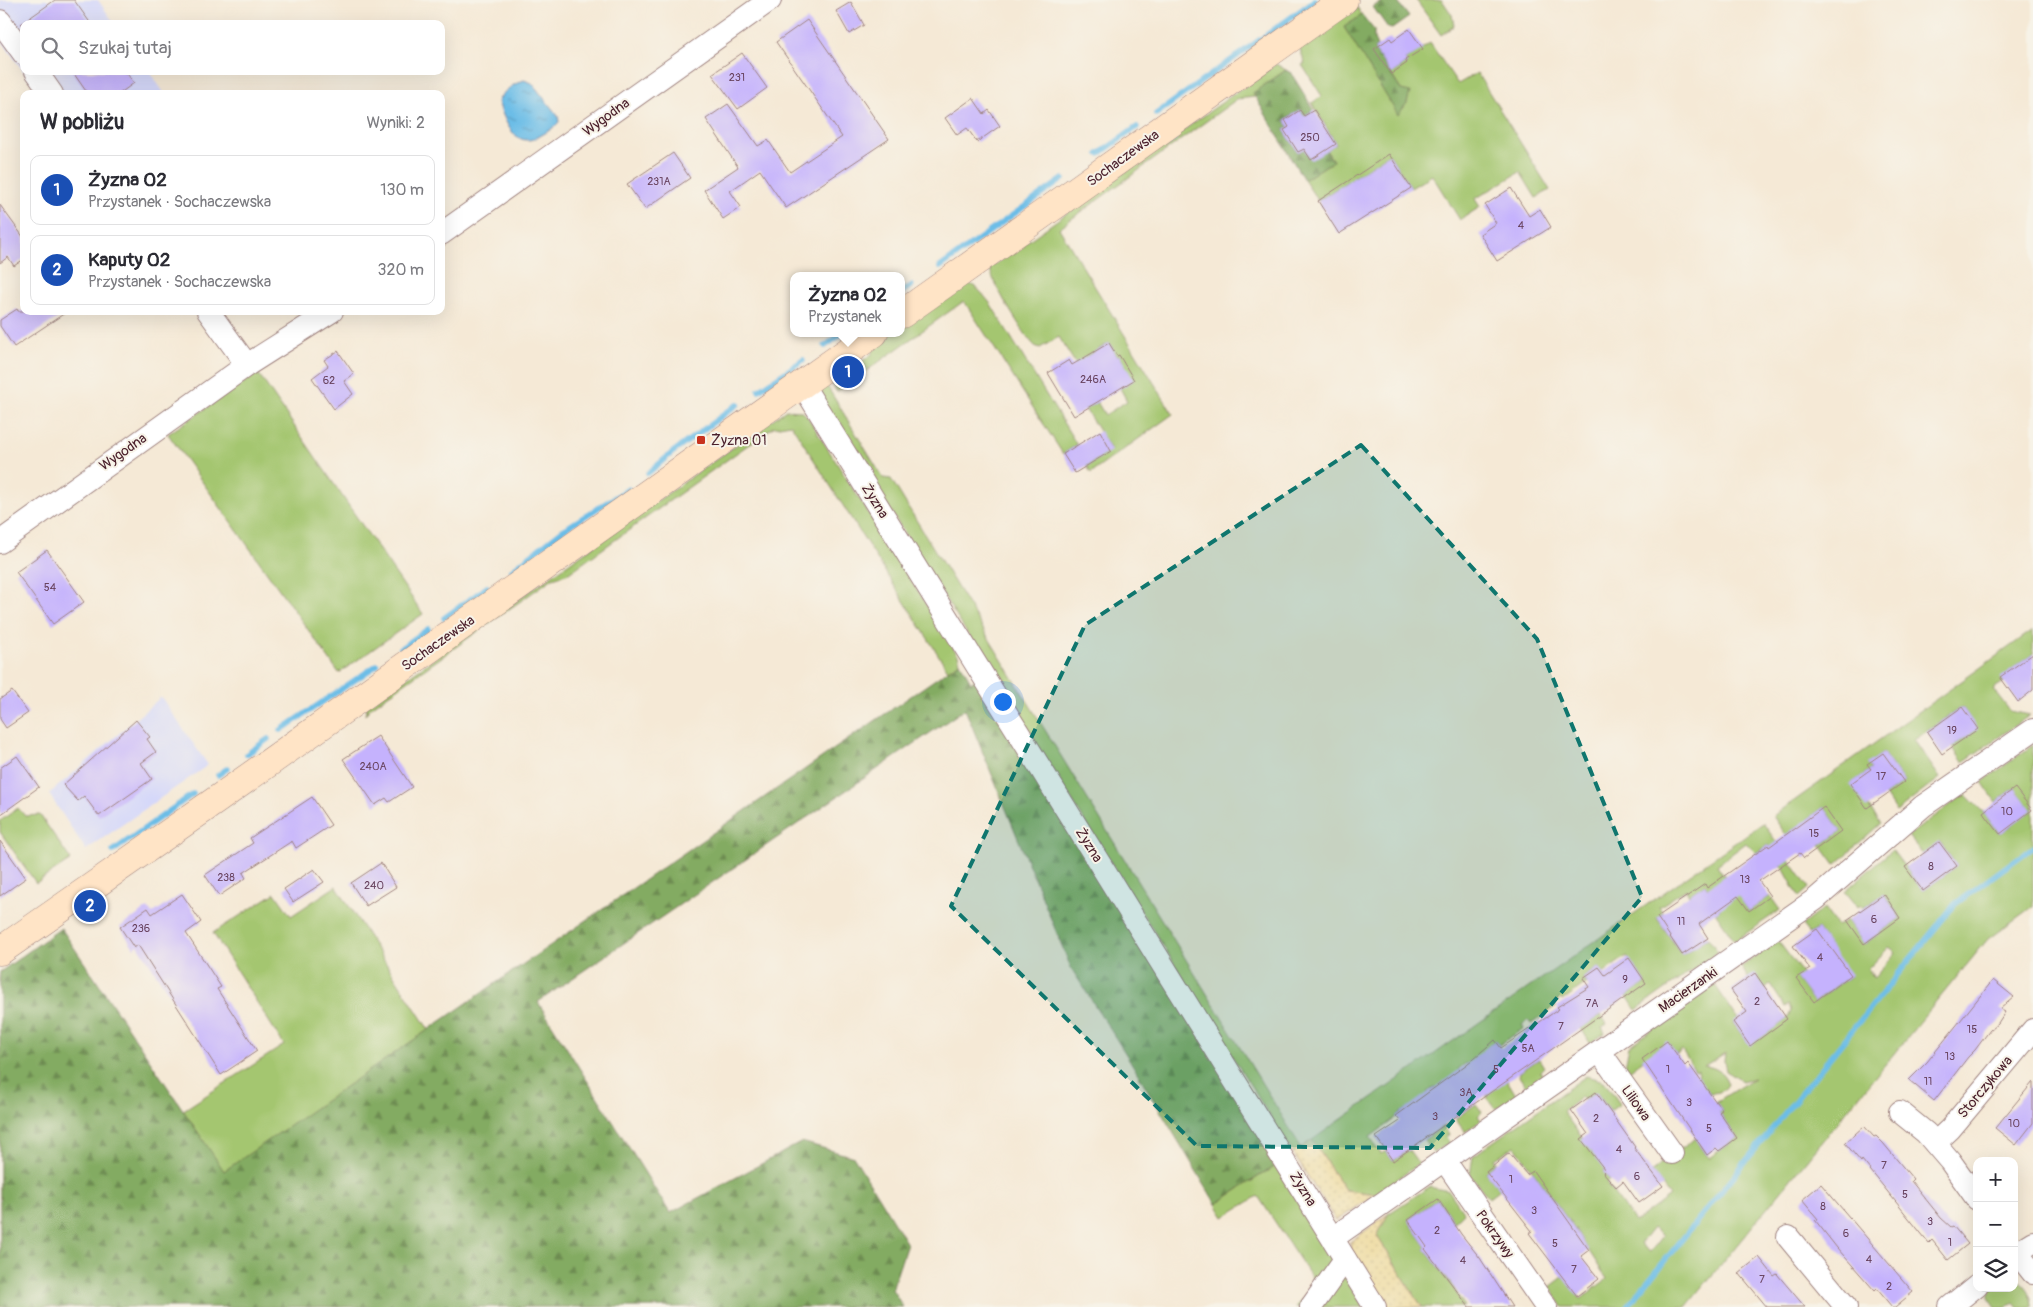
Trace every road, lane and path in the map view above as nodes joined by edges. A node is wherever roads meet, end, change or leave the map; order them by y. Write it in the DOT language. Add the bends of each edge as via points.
graph roads {
  1 [pos="770,0"];
  2 [pos="1344,0"];
  3 [pos="0,21"];
  4 [pos="20,48"];
  5 [pos="39,75"];
  6 [pos="49,90"];
  7 [pos="445,231"];
  8 [pos="905,312"];
  9 [pos="211,315"];
  10 [pos="326,315"];
  11 [pos="868,337"];
  12 [pos="246,365"];
  13 [pos="802,384"];
  14 [pos="0,542"];
  15 [pos="2033,730"];
  16 [pos="0,951"];
  17 [pos="2033,1030"];
  18 [pos="1600,1052"];
  19 [pos="1900,1112"];
  20 [pos="1935,1143"];
  21 [pos="1672,1153"];
  22 [pos="1445,1161"];
  23 [pos="1973,1194"];
  24 [pos="1788,1237"];
  25 [pos="1333,1238"];
  26 [pos="2020,1249"];
  27 [pos="1345,1258"];
  28 [pos="2033,1273"];
  29 [pos="1973,1288"];
  30 [pos="1311,1307"];
  31 [pos="1375,1307"];
  32 [pos="1546,1307"];
  33 [pos="1846,1307"];
  34 [pos="1950,1307"];
  1 -- 7 [label="street, Wygodna"];
  2 -- 8 [label="street, Sochaczewska"];
  3 -- 4 [label="street"];
  5 -- 6 [label="street"];
  9 -- 12 [label="street"];
  10 -- 12 [label="street, Wygodna"];
  11 -- 13 [label="street, Sochaczewska"];
  12 -- 14 [label="street, Wygodna"];
  13 -- 16 [label="street, Sochaczewska"];
  13 -- 25 [label="street, Żyzna"];
  15 -- 18 [label="street, Macierzanki" via="1923,806 1816,899"];
  17 -- 20 [label="street, Storczykowa"];
  18 -- 21 [label="street, Liliowa"];
  18 -- 22 [label="street, Macierzanki"];
  19 -- 20 [label="street"];
  20 -- 23 [label="street"];
  22 -- 25 [label="street, Macierzanki"];
  22 -- 32 [label="street, Pokrzywy"];
  24 -- 33 [label="street"];
  25 -- 27 [label="street, Żyzna"];
  26 -- 28 [label="street"];
  27 -- 30 [label="street"];
  27 -- 31 [label="street, Żyzna"];
  29 -- 34 [label="street"];
}
